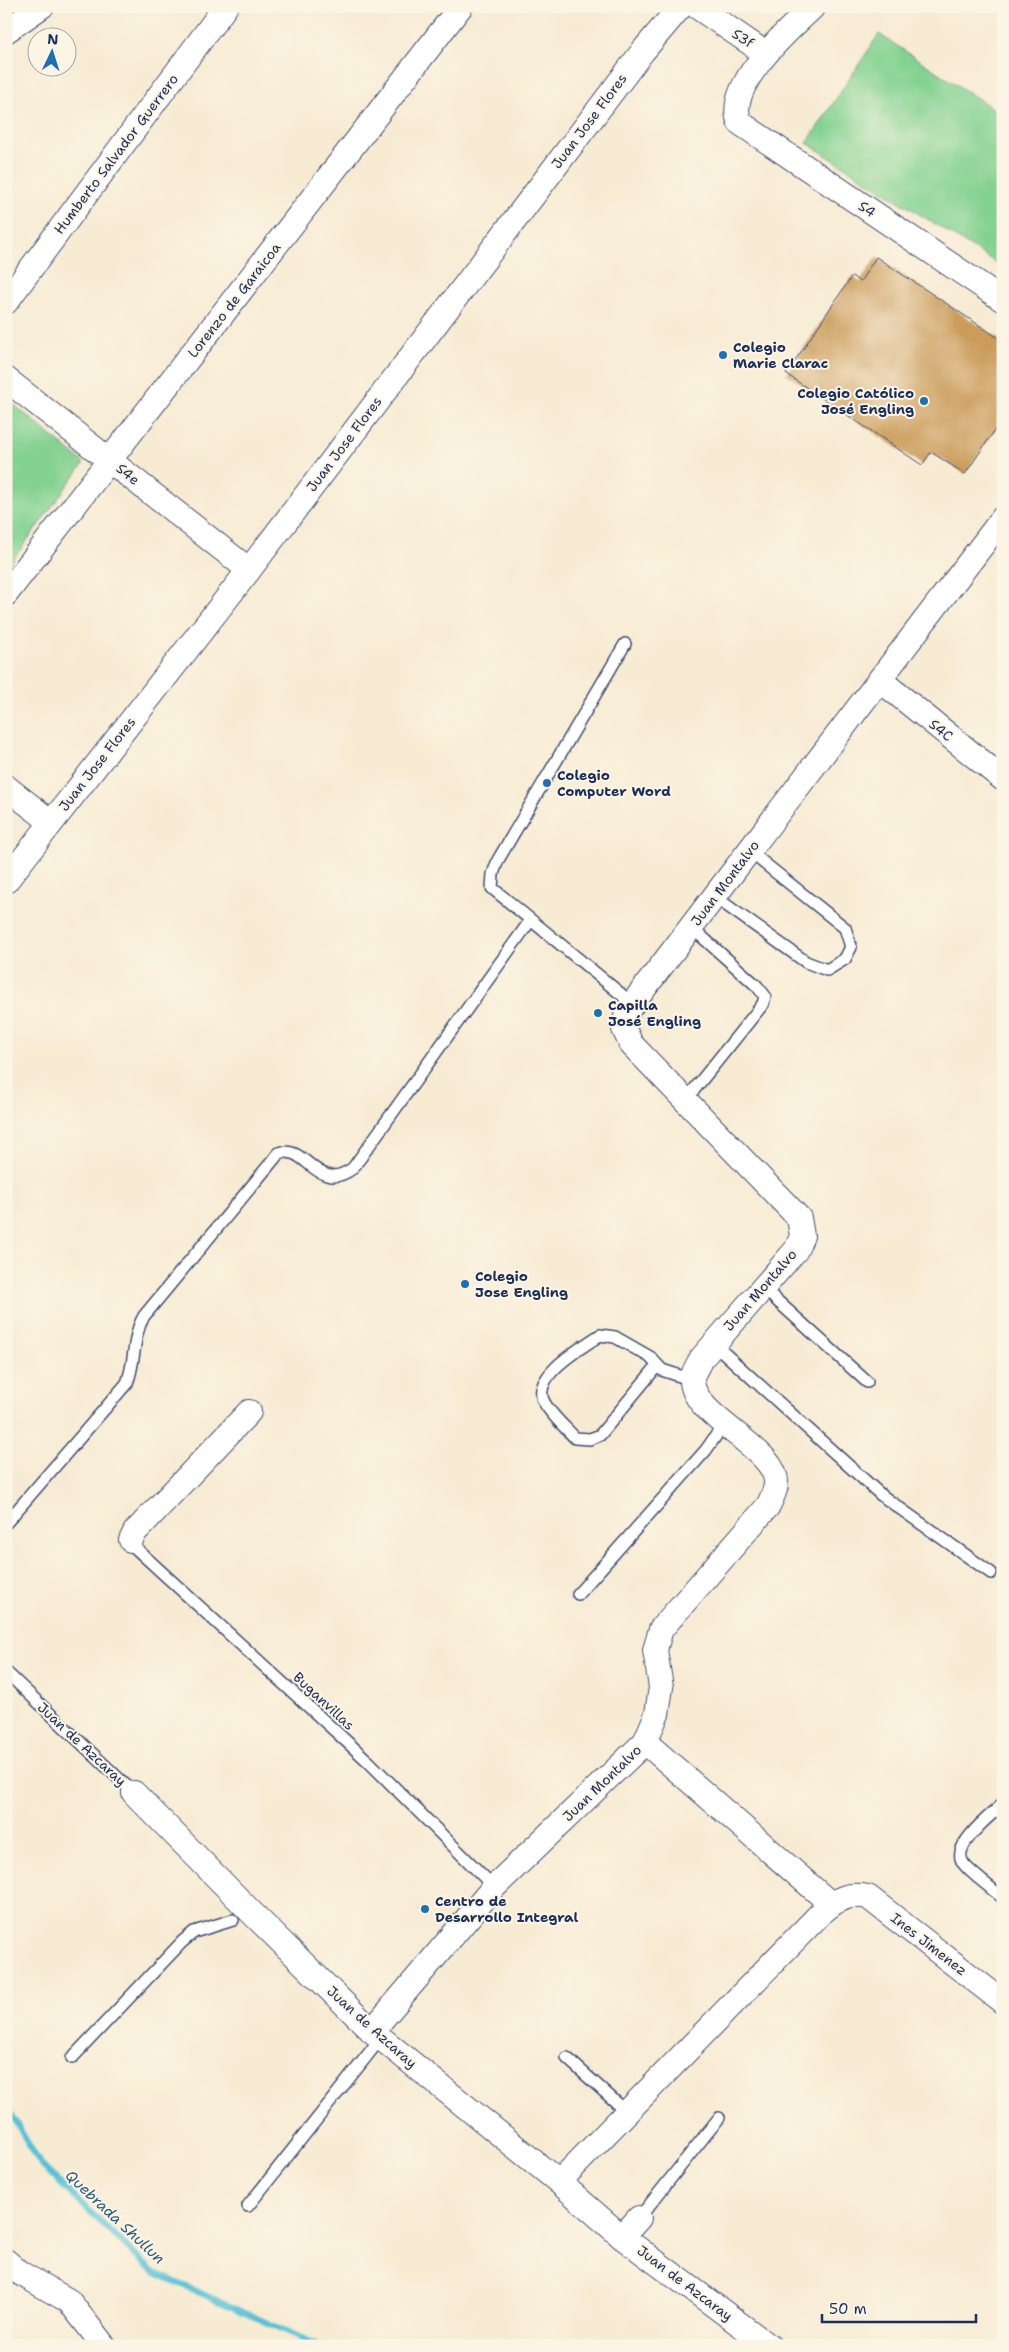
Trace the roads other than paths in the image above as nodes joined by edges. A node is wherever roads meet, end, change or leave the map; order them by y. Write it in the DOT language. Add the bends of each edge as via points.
graph roads {
  1 [pos="42,6"];
  2 [pos="226,6"];
  3 [pos="461,6"];
  4 [pos="682,6"];
  5 [pos="696,6"];
  6 [pos="814,6"];
  7 [pos="6,31"];
  8 [pos="765,53"];
  9 [pos="1003,300"];
  10 [pos="6,302"];
  11 [pos="6,379"];
  12 [pos="111,460"];
  13 [pos="1003,518"];
  14 [pos="249,570"];
  15 [pos="6,594"];
  16 [pos="625,644"];
  17 [pos="880,680"];
  18 [pos="1003,779"];
  19 [pos="6,787"];
  20 [pos="51,822"];
  21 [pos="749,851"];
  22 [pos="6,881"];
  23 [pos="715,898"];
  24 [pos="530,921"];
  25 [pos="691,927"];
  26 [pos="633,1004"];
  27 [pos="685,1101"];
  28 [pos="763,1288"];
  29 [pos="713,1344"];
  30 [pos="657,1366"];
  31 [pos="692,1380"];
  32 [pos="867,1382"];
  33 [pos="249,1412"];
  34 [pos="724,1424"];
  35 [pos="6,1523"];
  36 [pos="131,1540"];
  37 [pos="991,1573"];
  38 [pos="578,1594"];
  39 [pos="6,1672"];
  40 [pos="645,1742"];
  41 [pos="134,1793"];
  42 [pos="1003,1804"];
  43 [pos="494,1887"];
  44 [pos="1003,1898"];
  45 [pos="842,1899"];
  46 [pos="242,1917"];
  47 [pos="1003,2002"];
  48 [pos="377,2034"];
  49 [pos="72,2058"];
  50 [pos="568,2058"];
  51 [pos="628,2113"];
  52 [pos="719,2118"];
  53 [pos="559,2182"];
  54 [pos="248,2206"];
  55 [pos="639,2218"];
  56 [pos="622,2237"];
  57 [pos="6,2261"];
  58 [pos="104,2346"];
  59 [pos="769,2346"];
  1 -- 7 [label="street"];
  2 -- 10 [label="street, Humberto Salvador Guerrero"];
  3 -- 12 [label="street, Lorenzo de Garaicoa"];
  4 -- 14 [label="street, Juan Jose Flores" via="642,51"];
  5 -- 8 [label="street, S3f"];
  6 -- 8 [label="street"];
  8 -- 9 [label="street, S4" via="738,97 735,113 740,123"];
  11 -- 12 [label="street, S4e"];
  12 -- 14 [label="street, S4e"];
  12 -- 15 [label="street, Lorenzo de Garaicoa"];
  13 -- 17 [label="street, Juan Montalvo"];
  14 -- 20 [label="street, Juan Jose Flores"];
  16 -- 24 [label="lane" via="498,860 493,874 492,888"];
  17 -- 18 [label="street, S4C"];
  17 -- 21 [label="street, Juan Montalvo"];
  19 -- 20 [label="street"];
  20 -- 22 [label="street, Juan Jose Flores"];
  21 -- 23 [label="street, Juan Montalvo"];
  21 -- 23 [label="lane" via="845,928 851,947 845,959 827,970 806,962"];
  23 -- 25 [label="street, Juan Montalvo"];
  24 -- 26 [label="lane"];
  24 -- 35 [label="lane" via="353,1168 344,1174 322,1175 293,1153 279,1153 144,1316 127,1383"];
  25 -- 26 [label="street, Juan Montalvo"];
  25 -- 27 [label="lane" via="765,996 763,1004"];
  26 -- 27 [label="street, Juan Montalvo" via="627,1011 624,1029 630,1044"];
  27 -- 28 [label="street, Juan Montalvo" via="799,1218 802,1236 796,1250"];
  28 -- 29 [label="street, Juan Montalvo"];
  28 -- 32 [label="lane"];
  29 -- 31 [label="street, Juan Montalvo" via="700,1359"];
  29 -- 37 [label="lane" via="881,1495"];
  30 -- 30 [label="lane" via="650,1357 615,1337 600,1335 550,1371 543,1401 575,1438 590,1440 600,1436"];
  30 -- 31 [label="lane"];
  31 -- 34 [label="street, Juan Montalvo" via="698,1396"];
  33 -- 36 [label="street"];
  34 -- 38 [label="lane" via="706,1450"];
  34 -- 40 [label="street, Juan Montalvo" via="771,1464 776,1483 768,1506 661,1629 655,1650 661,1687 657,1714"];
  36 -- 43 [label="lane, Buganvillas" via="131,1544 369,1762"];
  39 -- 41 [label="lane, Juan de Azcaray"];
  40 -- 43 [label="street, Juan Montalvo"];
  40 -- 45 [label="street"];
  41 -- 46 [label="street, Juan de Azcaray"];
  42 -- 44 [label="lane" via="964,1841 960,1851 962,1862"];
  43 -- 48 [label="street, Juan Montalvo"];
  45 -- 47 [label="street, Ines Jimenez" via="868,1897"];
  45 -- 51 [label="street"];
  46 -- 48 [label="street, Juan de Azcaray"];
  46 -- 49 [label="lane" via="194,1932"];
  48 -- 53 [label="street, Juan de Azcaray"];
  48 -- 54 [label="lane"];
  50 -- 51 [label="lane"];
  51 -- 53 [label="street"];
  52 -- 55 [label="lane"];
  53 -- 56 [label="street, Juan de Azcaray"];
  55 -- 56 [label="street"];
  56 -- 59 [label="street, Juan de Azcaray"];
  57 -- 58 [label="street" via="20,2273 69,2301"];
}
